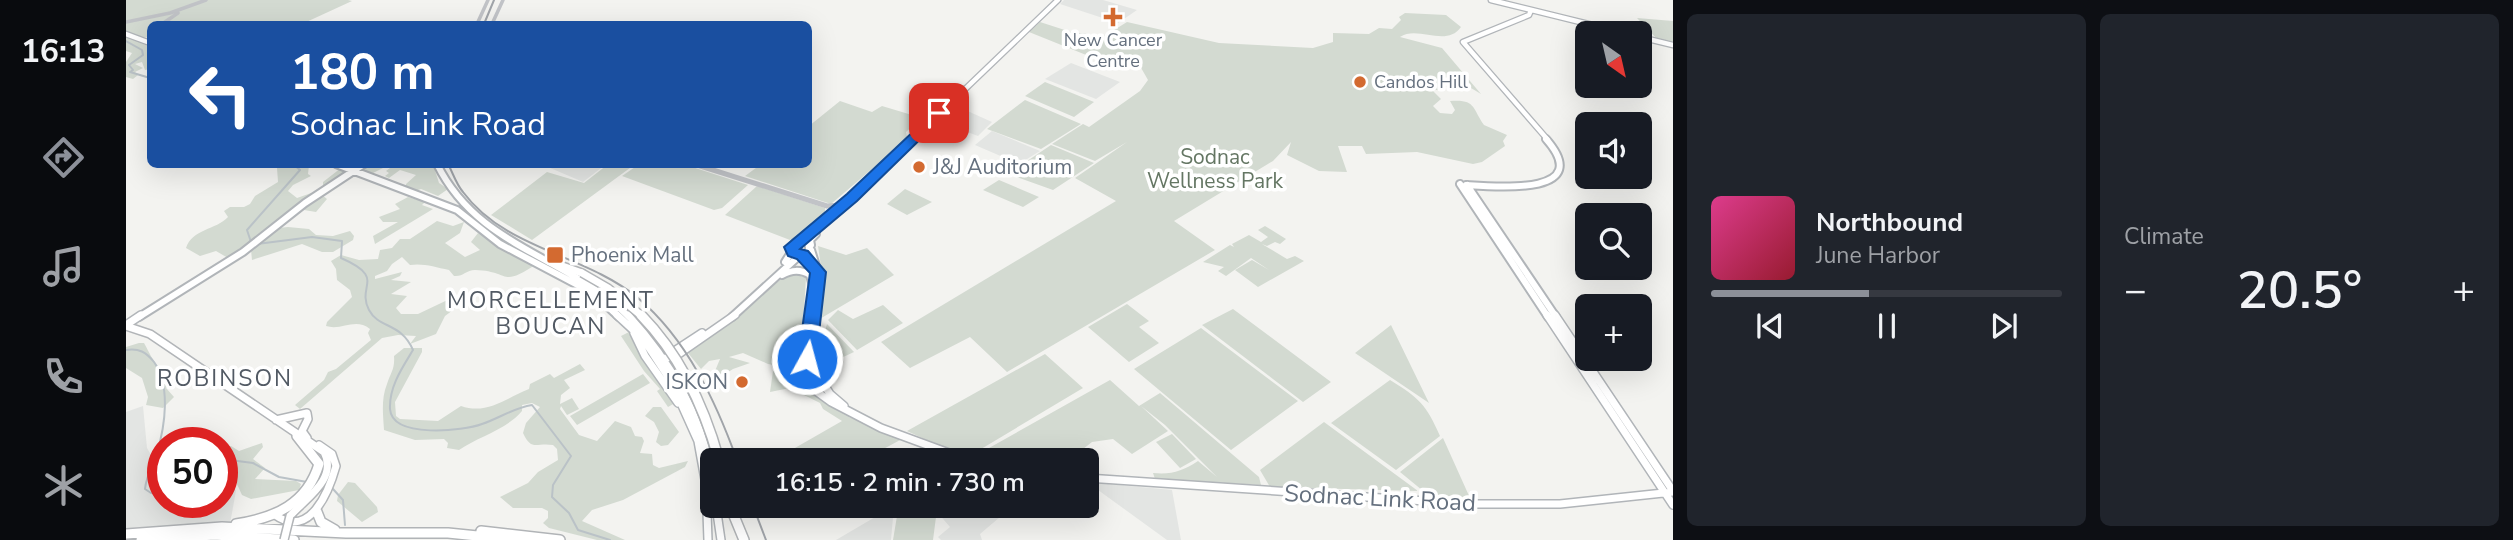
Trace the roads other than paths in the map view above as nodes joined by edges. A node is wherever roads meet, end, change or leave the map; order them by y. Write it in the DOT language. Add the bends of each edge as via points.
graph roads {
  1 [pos="206,0"];
  2 [pos="488,0"];
  3 [pos="503,0"];
  4 [pos="1058,0"];
  5 [pos="1491,0"];
  6 [pos="189,6"];
  7 [pos="1531,10"];
  8 [pos="166,21"];
  9 [pos="478,21"];
  10 [pos="493,21"];
  11 [pos="1576,21"];
  12 [pos="126,22"];
  13 [pos="126,34"];
  14 [pos="1652,40"];
  15 [pos="147,42"];
  16 [pos="1673,45"];
  17 [pos="343,168"];
  18 [pos="346,168"];
  19 [pos="358,168"];
  20 [pos="440,168"];
  21 [pos="707,168"];
  22 [pos="353,171"];
  23 [pos="320,192"];
  24 [pos="851,198"];
  25 [pos="827,206"];
  26 [pos="829,216"];
  27 [pos="797,243"];
  28 [pos="811,248"];
  29 [pos="792,251"];
  30 [pos="801,255"];
  31 [pos="551,262"];
  32 [pos="818,272"];
  33 [pos="766,287"];
  34 [pos="815,295"];
  35 [pos="126,325"];
  36 [pos="632,329"];
  37 [pos="811,335"];
  38 [pos="649,338"];
  39 [pos="691,343"];
  40 [pos="661,361"];
  41 [pos="817,366"];
  42 [pos="804,367"];
  43 [pos="674,377"];
  44 [pos="821,380"];
  45 [pos="809,386"];
  46 [pos="851,411"];
  47 [pos="286,423"];
  48 [pos="694,429"];
  49 [pos="297,436"];
  50 [pos="706,448"];
  51 [pos="716,448"];
  52 [pos="932,448"];
  53 [pos="1099,479"];
  54 [pos="1670,492"];
  55 [pos="1673,505"];
  56 [pos="317,512"];
  57 [pos="275,515"];
  58 [pos="718,518"];
  59 [pos="735,518"];
  60 [pos="197,527"];
  61 [pos="346,533"];
  62 [pos="425,533"];
  63 [pos="126,534"];
  64 [pos="141,540"];
  65 [pos="284,540"];
  66 [pos="294,540"];
  67 [pos="516,540"];
  68 [pos="560,540"];
  69 [pos="708,540"];
  70 [pos="721,540"];
  71 [pos="744,540"];
  1 -- 6 [label="street"];
  2 -- 9 [label="street"];
  3 -- 10 [label="street"];
  4 -- 24 [label="main road"];
  5 -- 7 [label="main road"];
  6 -- 8 [label="street"];
  6 -- 12 [label="street"];
  7 -- 11 [label="main road"];
  7 -- 54 [label="main road" via="1529,15 1463,42 1547,138 1559,157 1554,175 1541,185 1519,188 1464,184"];
  13 -- 15 [label="main road"];
  14 -- 16 [label="main road"];
  17 -- 23 [label="main road" via="349,172"];
  18 -- 22 [label="main road"];
  19 -- 22 [label="main road"];
  20 -- 31 [label="main road" via="471,214"];
  21 -- 25 [label="street"];
  22 -- 23 [label="main road"];
  22 -- 36 [label="main road" via="457,210 500,244 587,289"];
  23 -- 35 [label="main road" via="255,243"];
  24 -- 25 [label="street" via="837,207"];
  24 -- 26 [label="main road"];
  24 -- 28 [label="main road" via="812,238"];
  25 -- 26 [label="street"];
  26 -- 27 [label="main road"];
  27 -- 28 [label="main road"];
  27 -- 29 [label="main road"];
  28 -- 30 [label="main road"];
  28 -- 32 [label="main road"];
  29 -- 30 [label="main road"];
  29 -- 39 [label="main road" via="735,310"];
  30 -- 32 [label="main road"];
  30 -- 33 [label="main road"];
  31 -- 38 [label="main road" via="596,289"];
  31 -- 51 [label="highway, bridge" via="582,273 626,299 653,327 700,401"];
  32 -- 34 [label="main road"];
  33 -- 34 [label="main road" via="788,271 798,270 810,275"];
  33 -- 39 [label="main road" via="738,313"];
  34 -- 37 [label="main road"];
  35 -- 47 [label="main road" via="149,334 274,420"];
  36 -- 40 [label="main road"];
  36 -- 48 [label="main road"];
  37 -- 41 [label="main road"];
  37 -- 42 [label="main road"];
  38 -- 39 [label="main road" via="671,346"];
  38 -- 40 [label="main road"];
  39 -- 40 [label="main road"];
  39 -- 43 [label="main road" via="674,363"];
  40 -- 43 [label="main road"];
  40 -- 48 [label="main road"];
  41 -- 42 [label="main road"];
  41 -- 44 [label="main road" via="823,372"];
  42 -- 45 [label="main road" via="797,378"];
  43 -- 50 [label="main road"];
  44 -- 45 [label="main road"];
  44 -- 46 [label="main road"];
  45 -- 46 [label="main road"];
  46 -- 52 [label="main road"];
  47 -- 49 [label="main road"];
  47 -- 56 [label="main road" via="300,412 307,413 303,437 326,448 335,460 335,472"];
  48 -- 69 [label="main road" via="706,485"];
  49 -- 57 [label="highway" via="319,464 316,479 306,493"];
  49 -- 65 [label="main road, bridge" via="324,452 329,466 326,478 290,516"];
  53 -- 54 [label="main road, Sodnac Link Road" via="1470,504 1560,504"];
  54 -- 55 [label="main road"];
  56 -- 57 [label="main road" via="292,523"];
  56 -- 61 [label="highway" via="326,527"];
  57 -- 60 [label="highway"];
  58 -- 70 [label="main road"];
  59 -- 71 [label="highway"];
  60 -- 61 [label="highway"];
  60 -- 63 [label="highway"];
  61 -- 62 [label="highway"];
  62 -- 67 [label="highway"];
  62 -- 68 [label="highway" via="495,531"];
  64 -- 66 [label="highway" via="214,535"];
}
